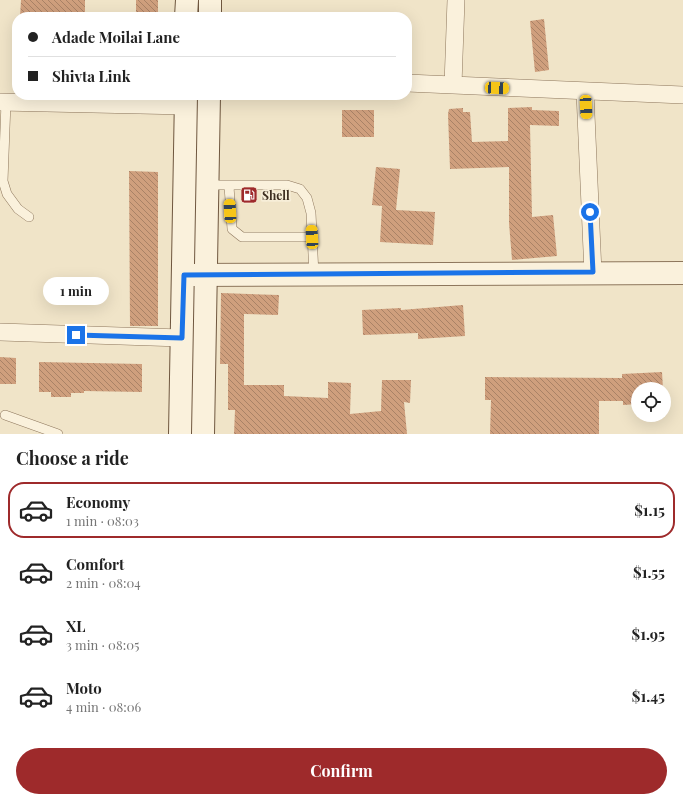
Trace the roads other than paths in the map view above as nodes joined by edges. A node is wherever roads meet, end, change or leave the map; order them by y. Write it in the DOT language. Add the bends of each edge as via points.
graph roads {
  1 [pos="187,0"];
  2 [pos="210,0"];
  3 [pos="456,0"];
  4 [pos="186,12"];
  5 [pos="210,12"];
  6 [pos="412,83"];
  7 [pos="453,86"];
  8 [pos="585,92"];
  9 [pos="683,95"];
  10 [pos="210,100"];
  11 [pos="186,101"];
  12 [pos="3,102"];
  13 [pos="218,185"];
  14 [pos="29,217"];
  15 [pos="312,237"];
  16 [pos="593,272"];
  17 [pos="683,273"];
  18 [pos="184,275"];
  19 [pos="314,275"];
  20 [pos="206,276"];
  21 [pos="0,332"];
  22 [pos="182,338"];
  23 [pos="5,415"];
  24 [pos="58,434"];
  25 [pos="180,434"];
  26 [pos="203,434"];
  1 -- 4 [label="main road"];
  2 -- 5 [label="main road"];
  3 -- 7 [label="street"];
  6 -- 7 [label="street"];
  7 -- 8 [label="street"];
  8 -- 9 [label="street"];
  8 -- 16 [label="street"];
  10 -- 13 [label="main road"];
  11 -- 12 [label="street"];
  11 -- 18 [label="main road"];
  12 -- 14 [label="lane" via="3,181 7,194 18,209"];
  13 -- 15 [label="lane" via="230,224 235,233 242,237"];
  13 -- 15 [label="lane" via="287,185 300,189 307,198 311,213"];
  13 -- 20 [label="main road"];
  15 -- 19 [label="lane"];
  16 -- 17 [label="main road"];
  16 -- 19 [label="main road"];
  18 -- 20 [label="main road"];
  18 -- 22 [label="main road"];
  19 -- 20 [label="main road"];
  20 -- 26 [label="main road"];
  21 -- 22 [label="street"];
  22 -- 25 [label="main road"];
  23 -- 24 [label="lane"];
}
